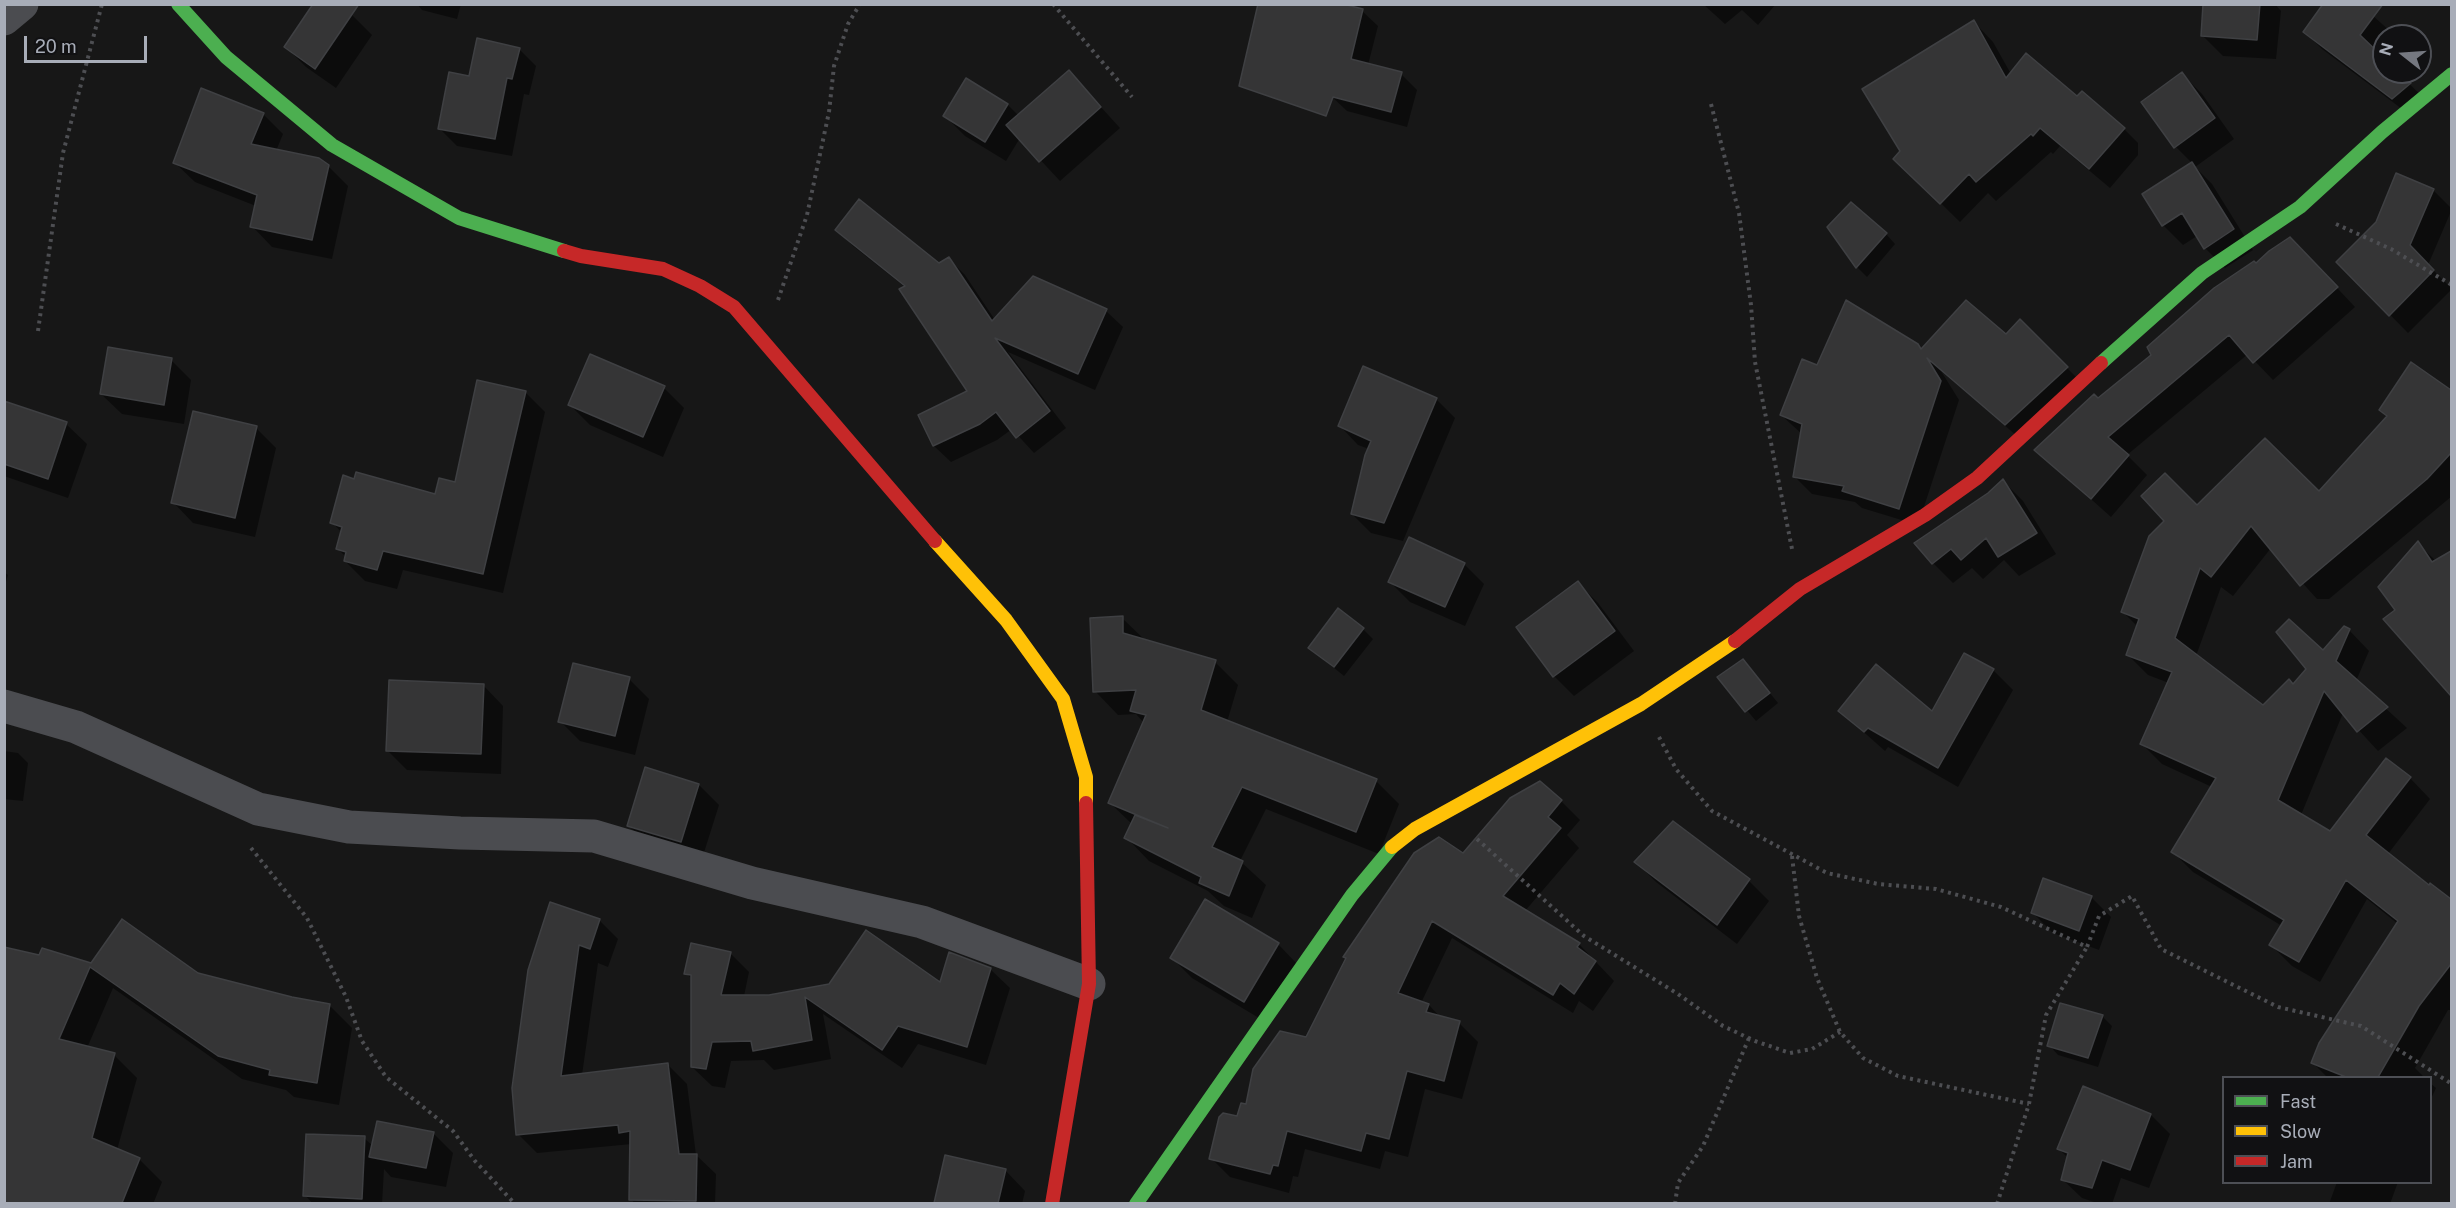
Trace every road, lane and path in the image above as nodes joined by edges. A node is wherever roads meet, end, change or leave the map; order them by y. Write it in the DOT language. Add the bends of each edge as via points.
graph roads {
  1 [pos="22,4"];
  2 [pos="102,4"];
  3 [pos="178,4"];
  4 [pos="860,4"];
  5 [pos="1053,4"];
  6 [pos="4,19"];
  7 [pos="2451,74"];
  8 [pos="1132,97"];
  9 [pos="1711,104"];
  10 [pos="2300,207"];
  11 [pos="2451,285"];
  12 [pos="38,331"];
  13 [pos="764,340"];
  14 [pos="1800,589"];
  15 [pos="1641,704"];
  16 [pos="4,706"];
  17 [pos="1447,812"];
  18 [pos="250,846"];
  19 [pos="1792,856"];
  20 [pos="2087,947"];
  21 [pos="1089,984"];
  22 [pos="1840,1032"];
  23 [pos="1749,1038"];
  24 [pos="2451,1083"];
  25 [pos="2029,1104"];
  26 [pos="515,1203"];
  27 [pos="1052,1203"];
  28 [pos="1136,1203"];
  29 [pos="1674,1203"];
  30 [pos="1997,1203"];
  1 -- 6 [label="street"];
  2 -- 12 [label="path" via="63,153"];
  3 -- 13 [label="street" via="226,57 332,145 361,162 459,218 581,256 663,269 734,307"];
  4 -- 13 [label="path" via="848,24 834,66 829,112 807,215"];
  5 -- 8 [label="path"];
  7 -- 10 [label="street"];
  9 -- 14 [label="path" via="1739,213 1755,362"];
  10 -- 11 [label="path" via="2391,249"];
  10 -- 14 [label="street" via="2202,273 1977,478 1925,515"];
  13 -- 21 [label="street" via="1005,620 1063,699 1086,777"];
  14 -- 15 [label="street" via="1729,646"];
  15 -- 17 [label="street"];
  15 -- 19 [label="path" via="1676,769 1712,811"];
  16 -- 21 [label="street" via="76,727 258,809 349,827 594,836 752,883 921,922"];
  17 -- 23 [label="path" via="1584,936 1678,993 1723,1026"];
  17 -- 28 [label="street" via="1415,829 1386,852"];
  18 -- 26 [label="path" via="307,918 346,997 362,1041 386,1077 453,1131"];
  19 -- 20 [label="path" via="1827,873 1878,884 1936,889 2001,907"];
  19 -- 22 [label="path" via="1799,916 1817,978"];
  20 -- 24 [label="path" via="2099,916 2132,896 2161,949 2277,1007 2361,1026"];
  20 -- 25 [label="path" via="2046,1015"];
  21 -- 27 [label="street"];
  22 -- 23 [label="path" via="1812,1049 1790,1053"];
  22 -- 25 [label="path" via="1863,1058 1898,1076"];
  23 -- 29 [label="path" via="1703,1146 1678,1183"];
  25 -- 30 [label="path"];
}
